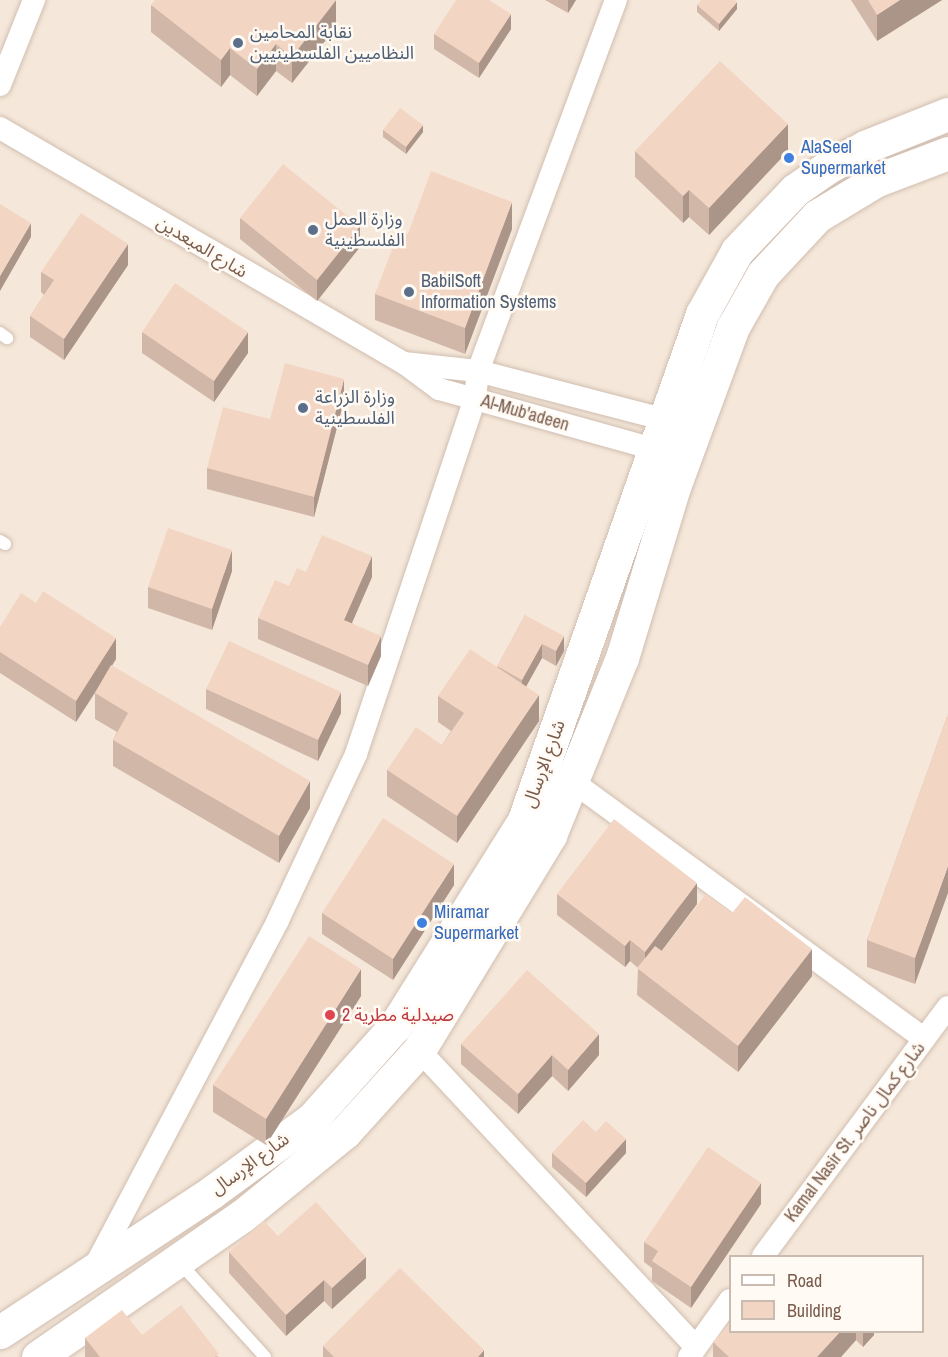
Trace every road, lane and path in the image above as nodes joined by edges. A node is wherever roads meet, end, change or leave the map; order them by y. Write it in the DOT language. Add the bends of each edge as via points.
graph roads {
  1 [pos="34,0"];
  2 [pos="616,0"];
  3 [pos="0,85"];
  4 [pos="948,114"];
  5 [pos="0,128"];
  6 [pos="948,153"];
  7 [pos="404,363"];
  8 [pos="478,371"];
  9 [pos="475,399"];
  10 [pos="681,435"];
  11 [pos="653,450"];
  12 [pos="572,780"];
  13 [pos="948,1007"];
  14 [pos="924,1039"];
  15 [pos="419,1050"];
  16 [pos="764,1255"];
  17 [pos="179,1262"];
  18 [pos="93,1269"];
  19 [pos="729,1301"];
  20 [pos="0,1332"];
  21 [pos="692,1352"];
  22 [pos="38,1357"];
  23 [pos="265,1357"];
  1 -- 3 [label="street"];
  2 -- 8 [label="street"];
  4 -- 10 [label="main road, شارع الإرسال" via="867,146 828,167 795,189 737,252 702,314"];
  5 -- 7 [label="street, شارع المبعدين"];
  6 -- 10 [label="main road, شارع الإرسال" via="877,180 817,216 785,249 763,274 733,327"];
  7 -- 8 [label="street"];
  7 -- 9 [label="street, Al-Mub'adeen" via="439,389"];
  8 -- 9 [label="street"];
  8 -- 10 [label="street"];
  9 -- 11 [label="street, Al-Mub'adeen"];
  9 -- 18 [label="street" via="356,754 278,920"];
  10 -- 11 [label="main road, شارع الإرسال"];
  10 -- 12 [label="main road, شارع الإرسال" via="622,658"];
  11 -- 18 [label="main road, شارع الإرسال" via="524,820 395,1026 312,1119 212,1192"];
  12 -- 14 [label="street"];
  12 -- 15 [label="main road, شارع الإرسال" via="550,835"];
  13 -- 14 [label="street, Kamal Nasir St. شارع كمال ناصر"];
  14 -- 16 [label="street, Kamal Nasir St. شارع كمال ناصر"];
  15 -- 17 [label="main road, شارع الإرسال" via="345,1132"];
  15 -- 21 [label="street"];
  17 -- 22 [label="main road, شارع الإرسال"];
  17 -- 23 [label="lane"];
  18 -- 20 [label="main road, شارع الإرسال"];
  19 -- 21 [label="street"];
}
